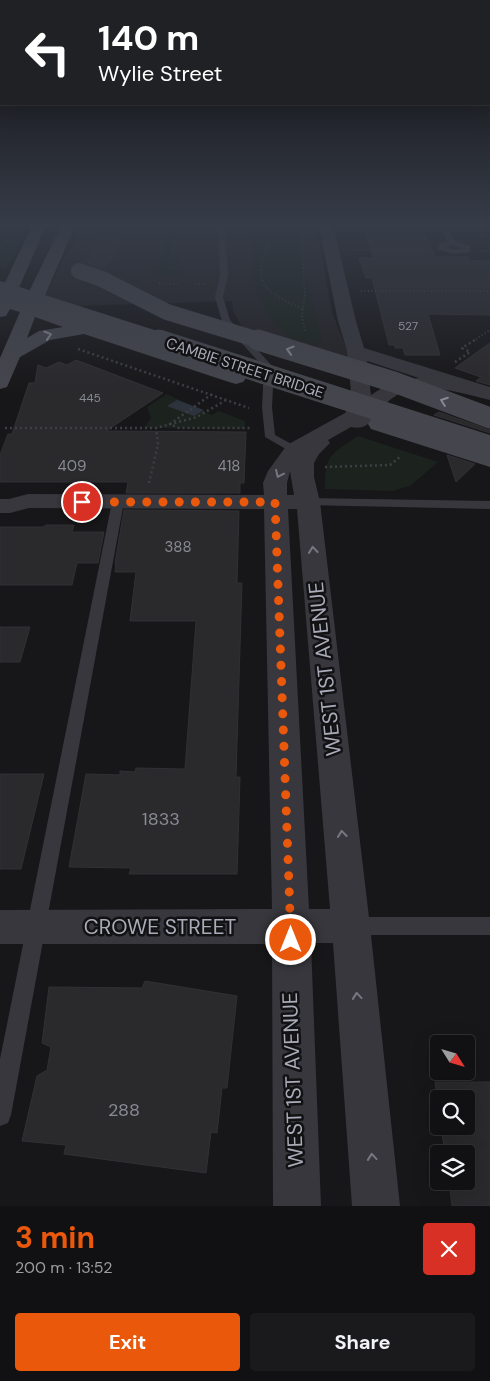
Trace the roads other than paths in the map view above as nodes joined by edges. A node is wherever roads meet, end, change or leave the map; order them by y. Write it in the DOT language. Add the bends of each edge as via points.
graph roads {
  1 [pos="10,282"];
  2 [pos="23,282"];
  3 [pos="42,282"];
  4 [pos="110,282"];
  5 [pos="222,282"];
  6 [pos="338,282"];
  7 [pos="1,301"];
  8 [pos="30,310"];
  9 [pos="92,330"];
  10 [pos="356,351"];
  11 [pos="13,353"];
  12 [pos="0,383"];
  13 [pos="467,386"];
  14 [pos="490,394"];
  15 [pos="490,418"];
  16 [pos="490,433"];
  17 [pos="490,446"];
  18 [pos="305,460"];
  19 [pos="490,460"];
  20 [pos="0,495"];
  21 [pos="28,501"];
  22 [pos="118,502"];
  23 [pos="292,502"];
  24 [pos="490,505"];
  25 [pos="0,506"];
  26 [pos="291,926"];
  27 [pos="351,926"];
  28 [pos="490,926"];
  29 [pos="18,927"];
  30 [pos="0,1115"];
  31 [pos="297,1206"];
  32 [pos="376,1206"];
  1 -- 7 [label="main road"];
  2 -- 16 [label="main road, CAMBIE STREET BRIDGE"];
  3 -- 8 [label="main road"];
  15 -- 4 [label="main road, one-way, bridge" via="394,382 167,312"];
  5 -- 18 [label="lane" via="219,297 226,321 269,368 267,407 270,436"];
  6 -- 10 [label="street"];
  7 -- 8 [label="main road"];
  7 -- 17 [label="main road, CAMBIE STREET BRIDGE, bridge"];
  8 -- 9 [label="main road"];
  8 -- 11 [label="main road"];
  11 -- 9 [label="main road, one-way" via="45,335"];
  9 -- 19 [label="main road"];
  10 -- 13 [label="street"];
  10 -- 18 [label="street, WEST 1ST AVENUE" via="362,402 353,417"];
  11 -- 12 [label="main road"];
  13 -- 14 [label="street"];
  13 -- 18 [label="street" via="400,385 376,401 366,418 308,451"];
  18 -- 23 [label="street, WEST 1ST AVENUE" via="302,483"];
  18 -- 23 [label="street, WEST 1ST AVENUE, one-way" via="279,471 275,483"];
  20 -- 21 [label="street" via="14,495"];
  21 -- 22 [label="street"];
  21 -- 25 [label="street"];
  22 -- 23 [label="street"];
  22 -- 29 [label="lane"];
  23 -- 24 [label="lane"];
  23 -- 26 [label="street, WEST 1ST AVENUE"];
  27 -- 23 [label="street, WEST 1ST AVENUE, one-way"];
  26 -- 27 [label="street, CROWE STREET"];
  26 -- 29 [label="street, CROWE STREET"];
  26 -- 31 [label="street, WEST 1ST AVENUE"];
  27 -- 28 [label="lane"];
  32 -- 27 [label="street, WEST 1ST AVENUE, one-way"];
  29 -- 30 [label="lane"];
}
